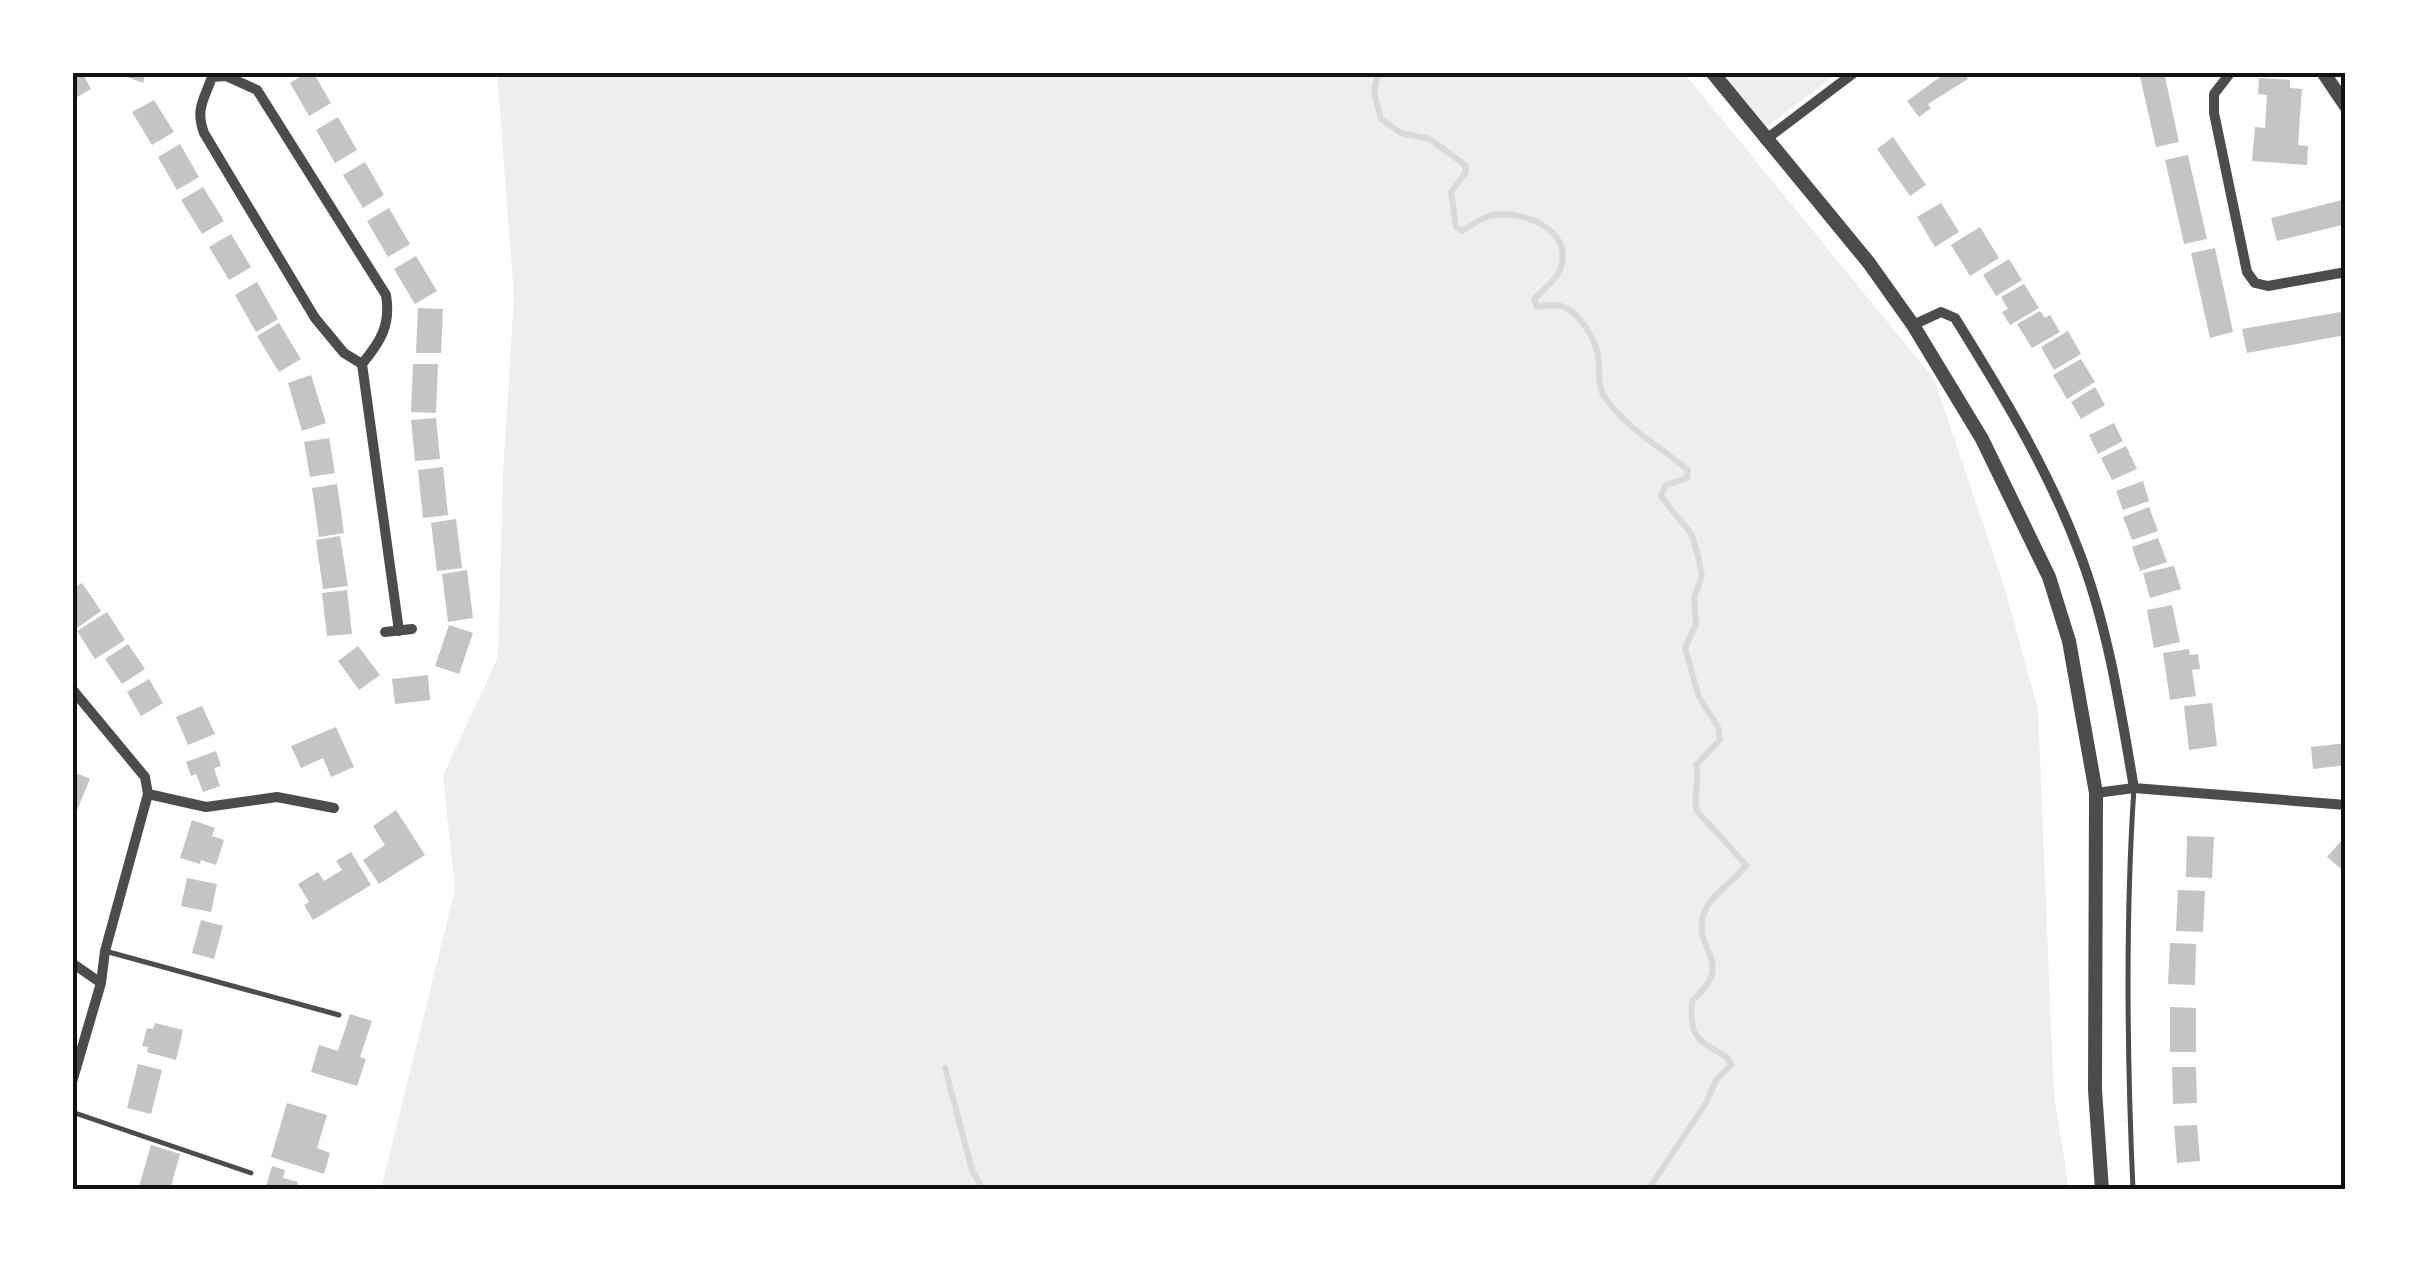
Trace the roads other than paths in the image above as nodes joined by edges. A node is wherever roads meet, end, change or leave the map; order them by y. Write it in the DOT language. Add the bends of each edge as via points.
graph roads {
  1 [pos="1712,72"];
  2 [pos="1855,72"];
  3 [pos="2232,72"];
  4 [pos="2323,72"];
  5 [pos="211,75"];
  6 [pos="2346,106"];
  7 [pos="1765,140"];
  8 [pos="2346,272"];
  9 [pos="1913,325"];
  10 [pos="362,364"];
  11 [pos="412,629"];
  12 [pos="399,631"];
  13 [pos="385,632"];
  14 [pos="72,690"];
  15 [pos="2134,788"];
  16 [pos="2096,793"];
  17 [pos="148,794"];
  18 [pos="2346,806"];
  19 [pos="334,808"];
  20 [pos="105,951"];
  21 [pos="72,963"];
  22 [pos="101,982"];
  23 [pos="339,1015"];
  24 [pos="72,1082"];
  25 [pos="72,1112"];
  26 [pos="251,1173"];
  27 [pos="2102,1190"];
  28 [pos="2133,1190"];
  1 -- 7 [label="street"];
  2 -- 7 [label="street"];
  3 -- 8 [label="street" via="2214,94 2214,113 2247,272 2254,283 2268,286"];
  4 -- 6 [label="street"];
  5 -- 10 [label="street" via="198,105 204,134 315,318"];
  5 -- 10 [label="street" via="257,90 386,295 390,316 382,340"];
  7 -- 9 [label="street"];
  9 -- 15 [label="street" via="1941,312 1955,318 2055,494 2100,618"];
  9 -- 16 [label="street" via="1982,439 2050,577 2070,640"];
  10 -- 12 [label="street"];
  11 -- 12 [label="street"];
  12 -- 13 [label="street"];
  14 -- 17 [label="street" via="145,777"];
  15 -- 16 [label="street"];
  15 -- 18 [label="street"];
  15 -- 28 [label="lane" via="2128,1073"];
  16 -- 27 [label="street" via="2095,1090"];
  17 -- 19 [label="street" via="206,807 276,797"];
  17 -- 20 [label="street"];
  20 -- 22 [label="street"];
  20 -- 23 [label="lane"];
  21 -- 22 [label="street"];
  22 -- 24 [label="street"];
  25 -- 26 [label="lane"];
}
